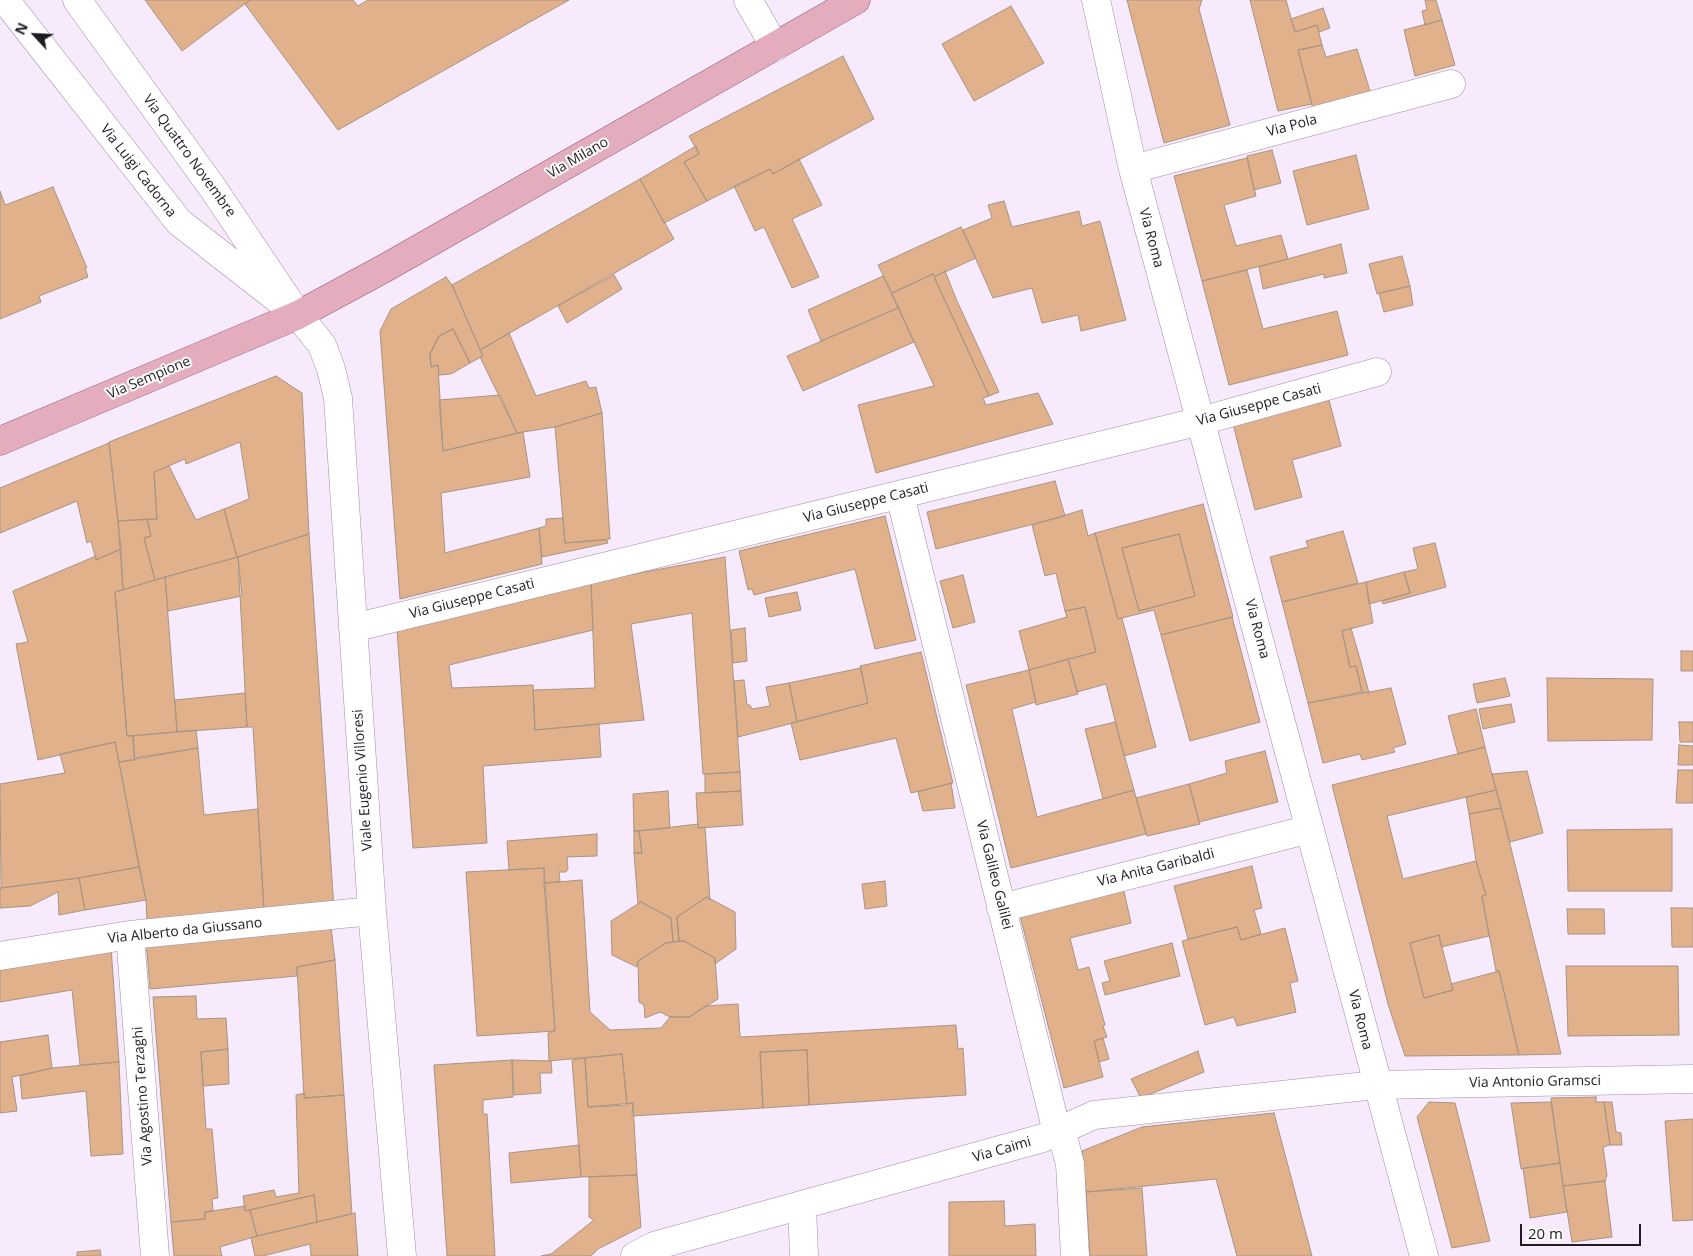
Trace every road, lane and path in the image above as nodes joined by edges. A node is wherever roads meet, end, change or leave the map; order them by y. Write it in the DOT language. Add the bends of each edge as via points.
graph roads {
  1 [pos="5,0"];
  2 [pos="77,0"];
  3 [pos="748,0"];
  4 [pos="856,0"];
  5 [pos="1096,0"];
  6 [pos="775,47"];
  7 [pos="1451,84"];
  8 [pos="1132,169"];
  9 [pos="298,315"];
  10 [pos="1377,372"];
  11 [pos="1201,421"];
  12 [pos="0,441"];
  13 [pos="900,495"];
  14 [pos="353,628"];
  15 [pos="1310,829"];
  16 [pos="1001,908"];
  17 [pos="372,911"];
  18 [pos="130,935"];
  19 [pos="0,956"];
  20 [pos="1693,1079"];
  21 [pos="1376,1085"];
  22 [pos="1061,1129"];
  23 [pos="802,1206"];
  24 [pos="155,1256"];
  25 [pos="402,1256"];
  26 [pos="635,1256"];
  27 [pos="804,1256"];
  28 [pos="1075,1256"];
  29 [pos="1424,1256"];
  1 -- 9 [label="street, Via Luigi Cadorna" via="179,222"];
  2 -- 9 [label="street, Via Quattro Novembre" via="222,200"];
  3 -- 6 [label="street"];
  4 -- 6 [label="main road, Via Milano"];
  5 -- 8 [label="street, Via Roma"];
  6 -- 9 [label="main road, Via Milano"];
  7 -- 8 [label="street, Via Pola"];
  8 -- 11 [label="street, Via Roma"];
  9 -- 12 [label="main road, Via Sempione"];
  9 -- 14 [label="street, Viale Eugenio Villoresi" via="322,345 338,398"];
  10 -- 11 [label="street, Via Giuseppe Casati"];
  11 -- 13 [label="street, Via Giuseppe Casati"];
  11 -- 15 [label="street, Via Roma"];
  13 -- 14 [label="street, Via Giuseppe Casati"];
  13 -- 16 [label="street, Via Galileo Galilei"];
  14 -- 17 [label="street, Viale Eugenio Villoresi"];
  15 -- 16 [label="street, Via Anita Garibaldi"];
  15 -- 21 [label="street, Via Roma"];
  16 -- 22 [label="street, Via Galileo Galilei" via="1054,1120"];
  17 -- 18 [label="street, Via Alberto da Giussano"];
  17 -- 25 [label="street, Viale Eugenio Villoresi"];
  18 -- 19 [label="street, Via Alberto da Giussano"];
  18 -- 24 [label="street, Via Agostino Terzaghi"];
  20 -- 21 [label="street, Via Antonio Gramsci"];
  21 -- 22 [label="street, Via Caimi" via="1094,1116"];
  21 -- 29 [label="street, Via Roma"];
  22 -- 23 [label="street, Via Caimi" via="1043,1138"];
  22 -- 28 [label="street, Via Galileo Galilei" via="1070,1164"];
  23 -- 26 [label="street, Via Caimi" via="654,1246"];
  23 -- 27 [label="street"];
}
